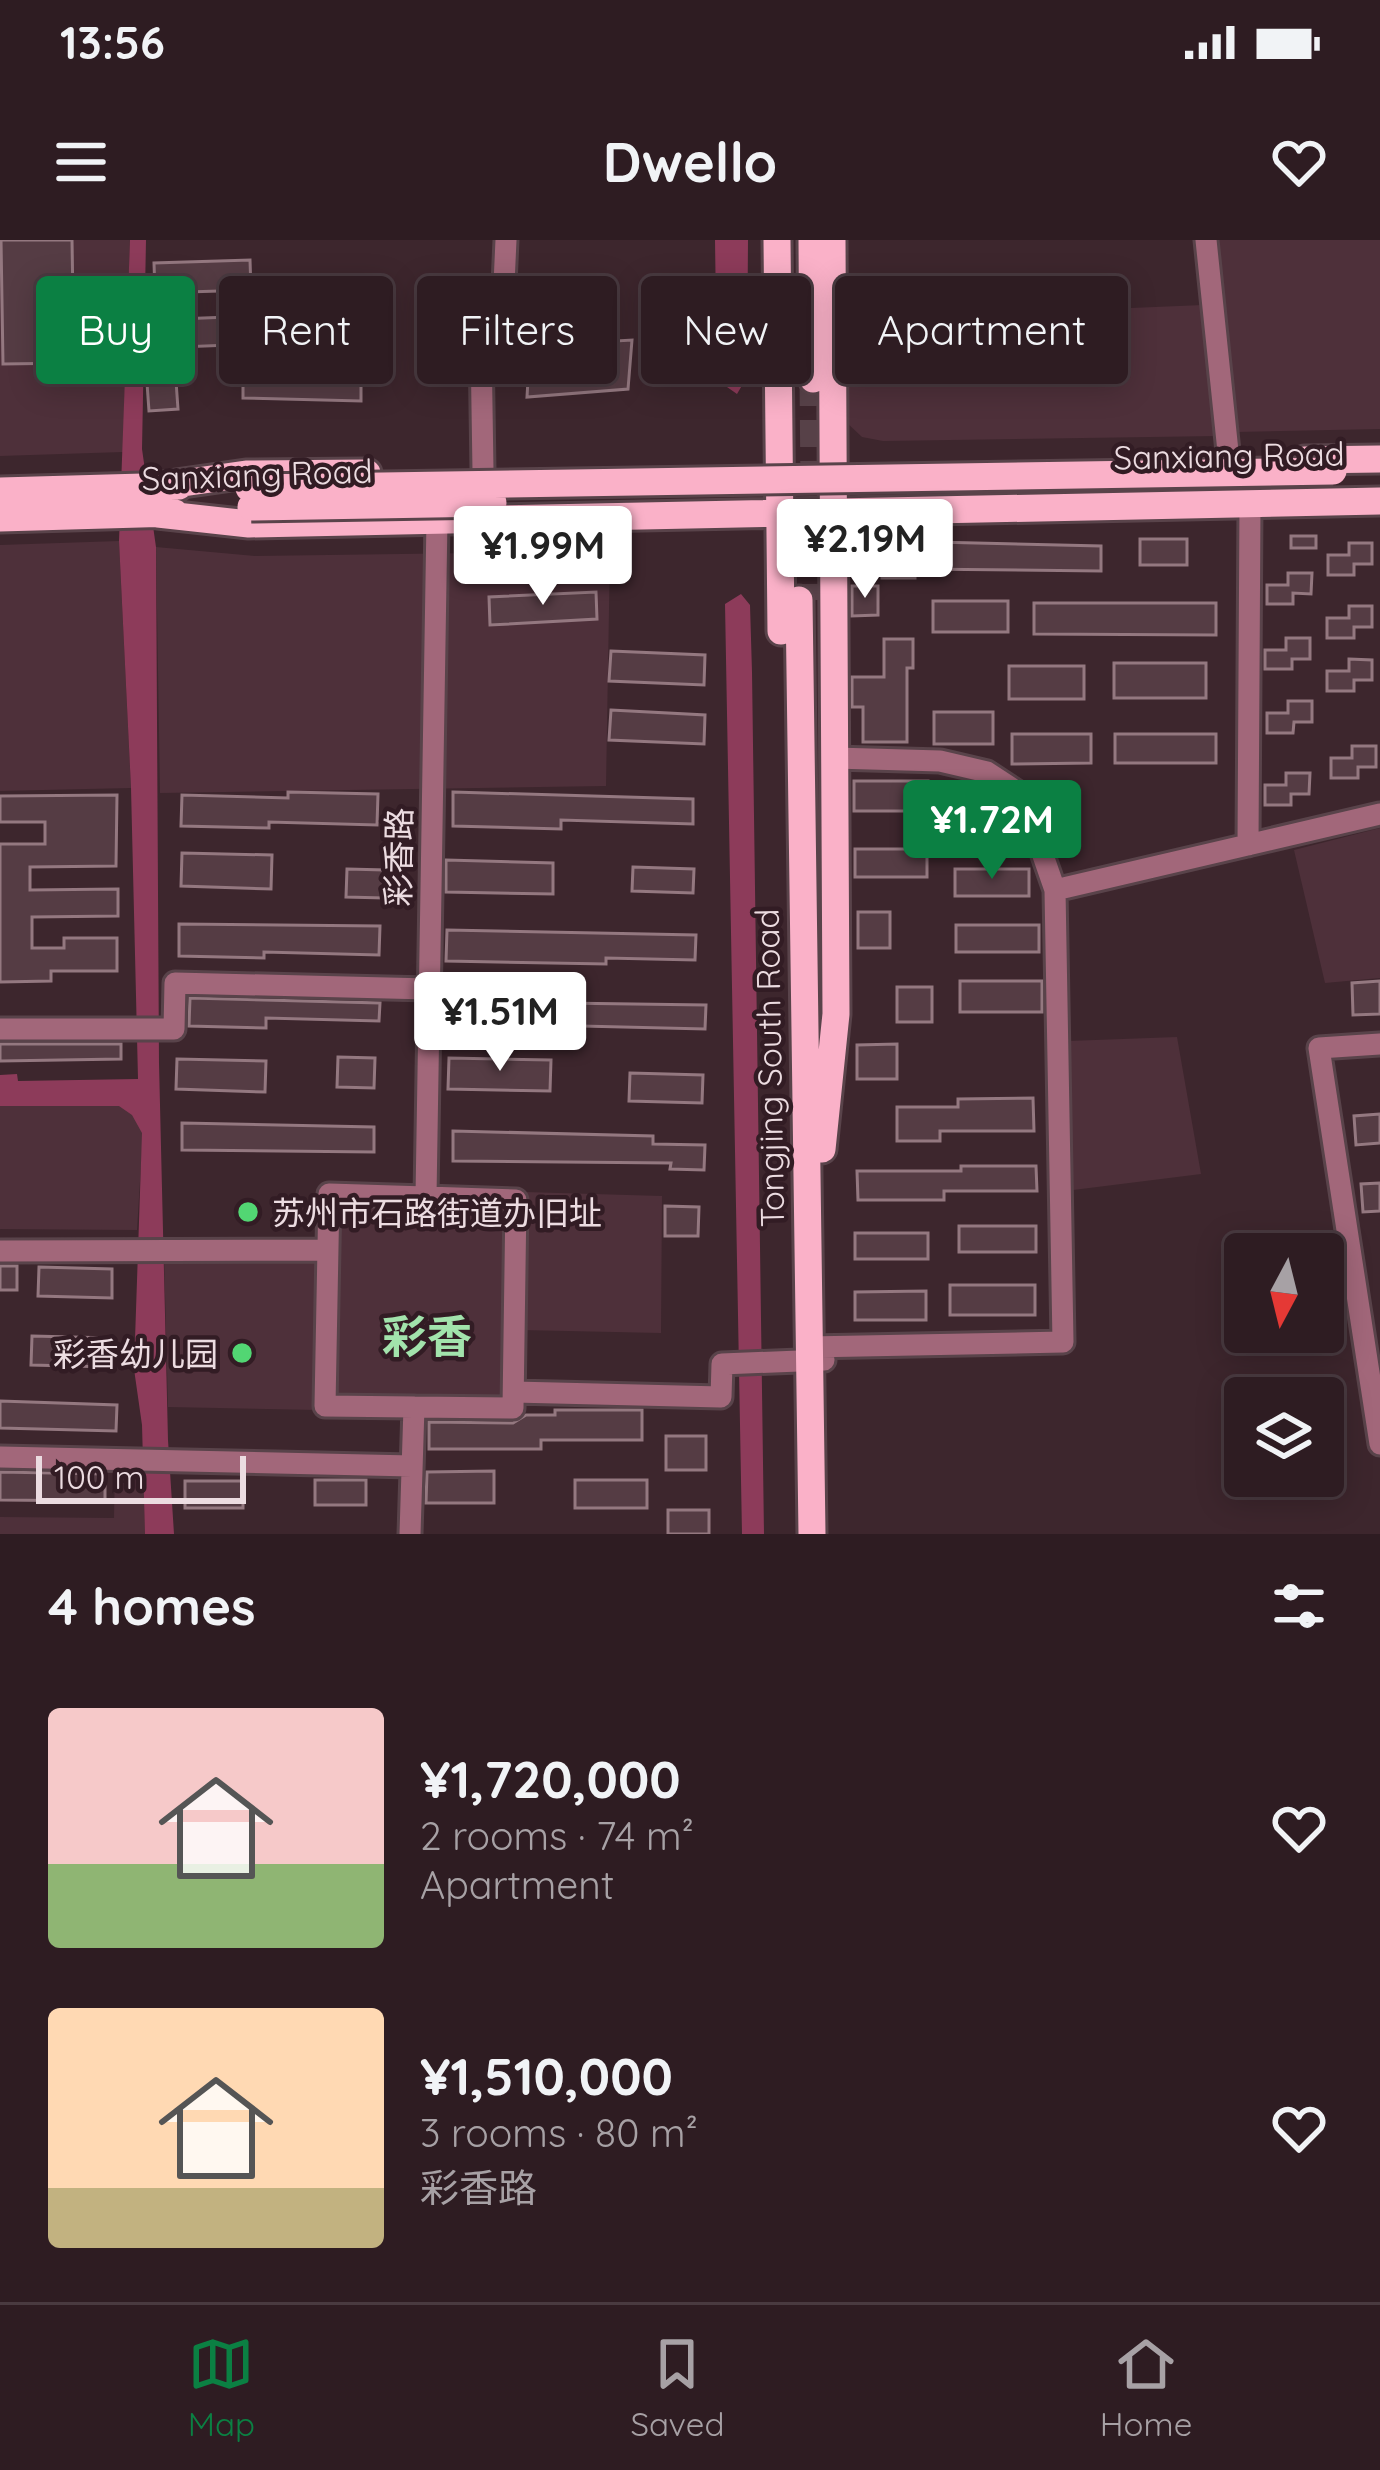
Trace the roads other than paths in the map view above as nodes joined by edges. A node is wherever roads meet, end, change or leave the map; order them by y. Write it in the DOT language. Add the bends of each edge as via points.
graph roads {
  1 [pos="506,240"];
  2 [pos="777,240"];
  3 [pos="796,240"];
  4 [pos="812,240"];
  5 [pos="832,240"];
  6 [pos="1206,240"];
  7 [pos="806,385"];
  8 [pos="1228,461"];
  9 [pos="1380,464"];
  10 [pos="833,466"];
  11 [pos="779,467"];
  12 [pos="483,471"];
  13 [pos="1333,480"];
  14 [pos="0,490"];
  15 [pos="1380,490"];
  16 [pos="158,500"];
  17 [pos="113,501"];
  18 [pos="1380,501"];
  19 [pos="1250,503"];
  20 [pos="833,511"];
  21 [pos="780,512"];
  22 [pos="0,518"];
  23 [pos="437,519"];
  24 [pos="807,593"];
  25 [pos="835,758"];
  26 [pos="1380,814"];
  27 [pos="1248,844"];
  28 [pos="1055,890"];
  29 [pos="429,989"];
  30 [pos="0,1029"];
  31 [pos="1380,1043"];
  32 [pos="814,1149"];
  33 [pos="426,1197"];
  34 [pos="0,1250"];
  35 [pos="328,1250"];
  36 [pos="818,1354"];
  37 [pos="514,1392"];
  38 [pos="414,1407"];
  39 [pos="1380,1444"];
  40 [pos="0,1457"];
  41 [pos="412,1466"];
  42 [pos="410,1534"];
  43 [pos="812,1534"];
  44 [pos="828,1534"];
  1 -- 12 [label="street" via="502,328 481,343"];
  2 -- 7 [label="main road"];
  3 -- 7 [label="main road"];
  4 -- 7 [label="main road"];
  5 -- 7 [label="main road"];
  6 -- 8 [label="street"];
  7 -- 10 [label="main road"];
  7 -- 11 [label="main road"];
  8 -- 9 [label="main road"];
  8 -- 10 [label="main road"];
  9 -- 13 [label="main road, Sanxiang Road"];
  10 -- 11 [label="main road"];
  10 -- 20 [label="main road"];
  11 -- 12 [label="main road"];
  11 -- 21 [label="main road"];
  12 -- 16 [label="main road" via="246,474"];
  13 -- 15 [label="main road, Sanxiang Road"];
  13 -- 16 [label="main road, Sanxiang Road, bridge"];
  14 -- 17 [label="main road, Sanxiang Road"];
  16 -- 17 [label="main road, Sanxiang Road"];
  16 -- 23 [label="main road" via="249,524"];
  17 -- 22 [label="main road, Sanxiang Road"];
  18 -- 19 [label="main road"];
  19 -- 20 [label="main road"];
  19 -- 27 [label="street"];
  20 -- 21 [label="main road"];
  20 -- 24 [label="main road"];
  21 -- 23 [label="main road"];
  21 -- 24 [label="main road"];
  23 -- 29 [label="street, 彩香路"];
  24 -- 25 [label="main road"];
  24 -- 32 [label="main road, Tongjing South Road"];
  25 -- 28 [label="street" via="918,758 1002,779 1022,795"];
  25 -- 32 [label="main road" via="836,1014"];
  26 -- 27 [label="street"];
  27 -- 28 [label="street"];
  28 -- 36 [label="street" via="1063,1342"];
  29 -- 30 [label="street" via="175,983 174,1029"];
  29 -- 33 [label="street, 彩香路"];
  31 -- 39 [label="street" via="1319,1048"];
  32 -- 36 [label="main road, Tongjing South Road"];
  33 -- 35 [label="street" via="328,1194"];
  33 -- 37 [label="street" via="516,1200"];
  34 -- 35 [label="street"];
  35 -- 38 [label="street" via="325,1406"];
  36 -- 37 [label="street" via="722,1364 721,1396"];
  36 -- 43 [label="main road, Tongjing South Road"];
  36 -- 44 [label="main road, Tongjing South Road"];
  37 -- 38 [label="street" via="513,1408"];
  38 -- 41 [label="street"];
  40 -- 41 [label="street"];
  41 -- 42 [label="street"];
}
